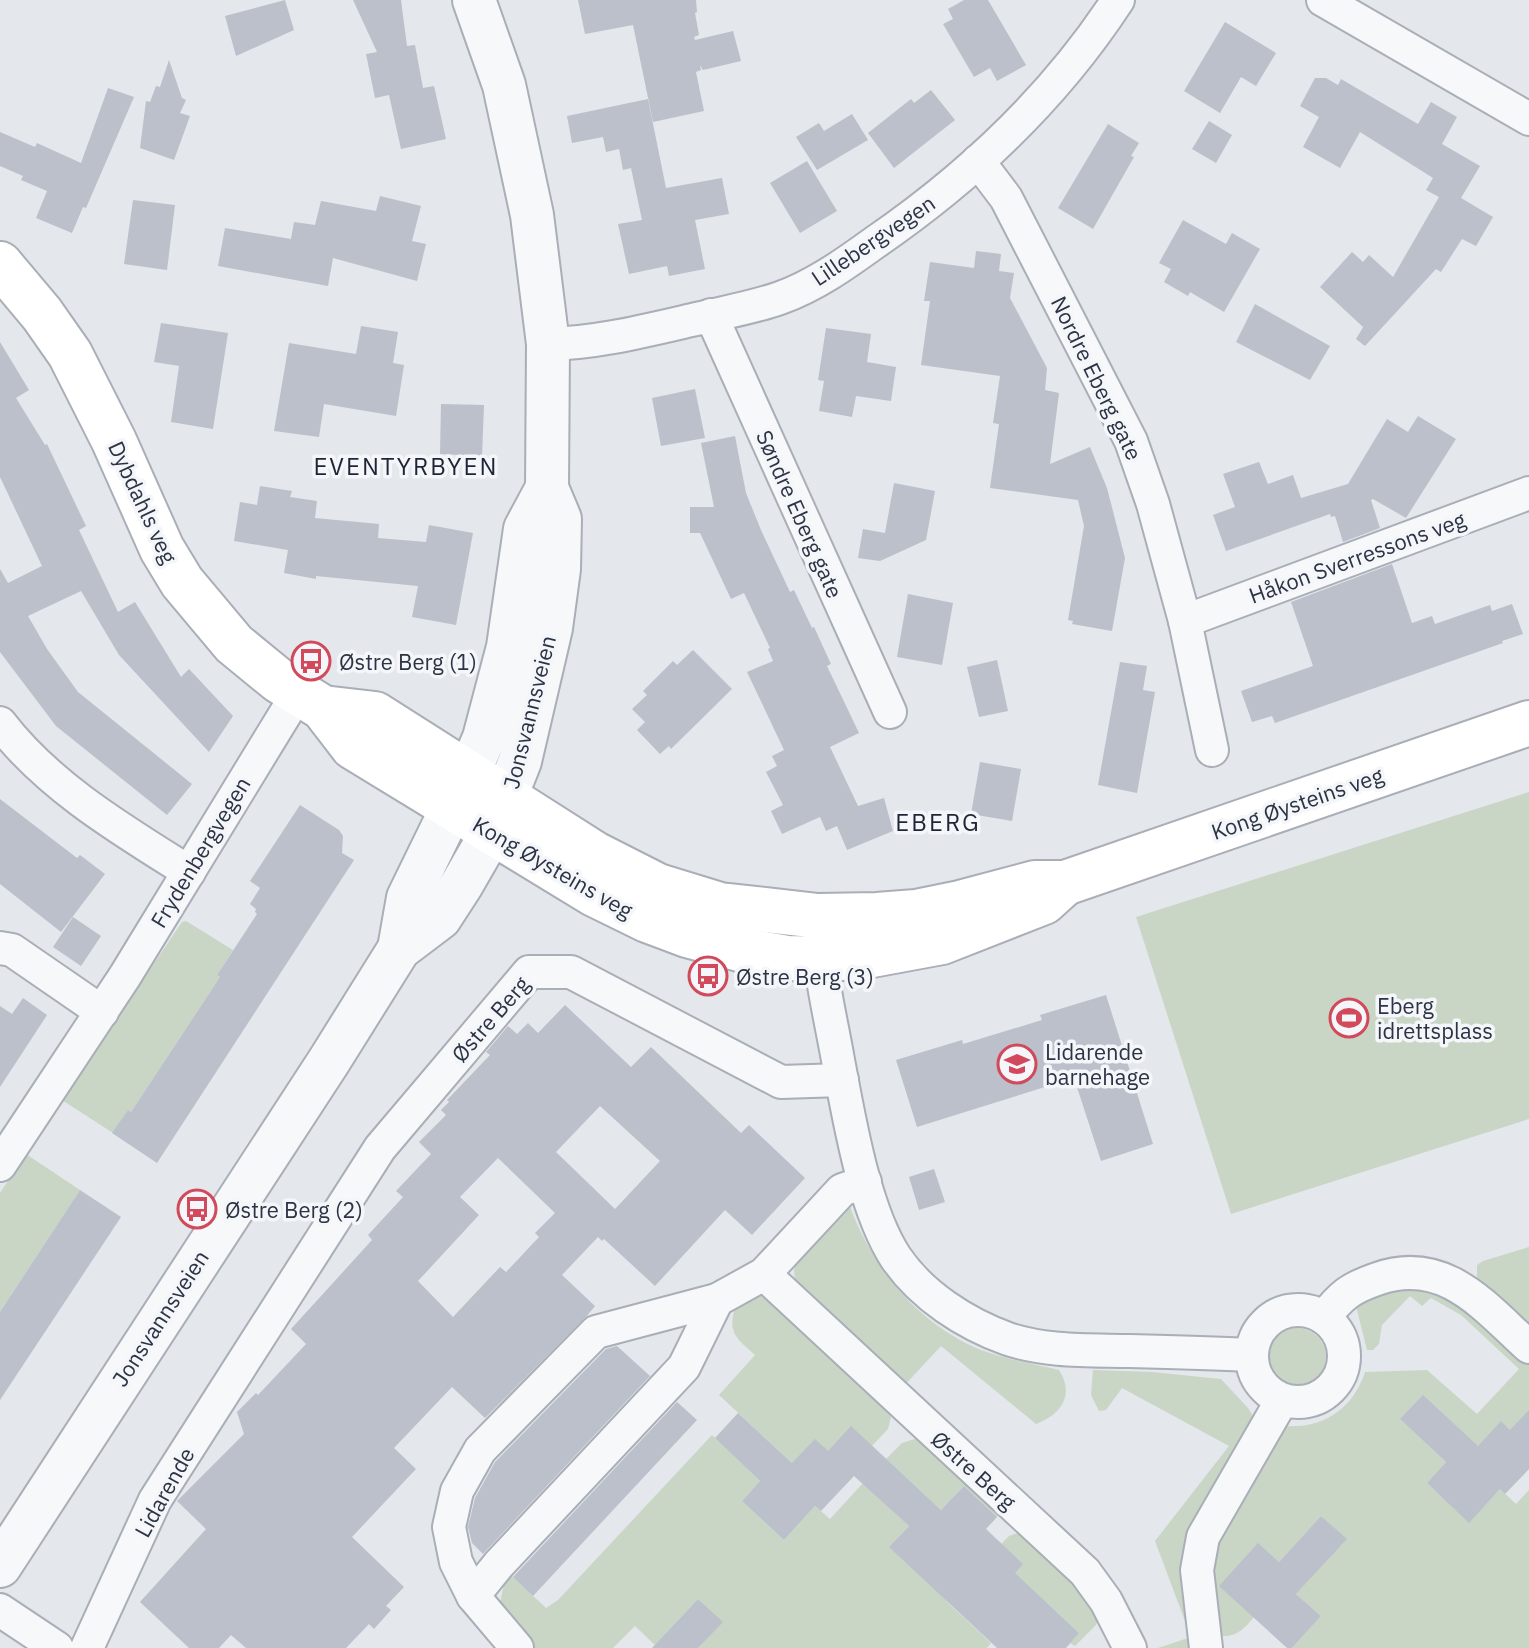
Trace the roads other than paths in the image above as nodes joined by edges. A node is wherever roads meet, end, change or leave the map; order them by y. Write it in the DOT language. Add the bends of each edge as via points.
graph roads {
  1 [pos="474,0"];
  2 [pos="1118,0"];
  3 [pos="1323,0"];
  4 [pos="1529,119"];
  5 [pos="978,161"];
  6 [pos="0,264"];
  7 [pos="711,315"];
  8 [pos="548,344"];
  9 [pos="547,488"];
  10 [pos="1529,493"];
  11 [pos="1185,621"];
  12 [pos="310,700"];
  13 [pos="890,712"];
  14 [pos="0,723"];
  15 [pos="1529,723"];
  16 [pos="1212,750"];
  17 [pos="461,791"];
  18 [pos="500,815"];
  19 [pos="189,872"];
  20 [pos="819,937"];
  21 [pos="0,948"];
  22 [pos="399,949"];
  23 [pos="102,1012"];
  24 [pos="842,1080"];
  25 [pos="0,1165"];
  26 [pos="865,1182"];
  27 [pos="764,1274"];
  28 [pos="717,1300"];
  29 [pos="1324,1318"];
  30 [pos="255,1343"];
  31 [pos="1529,1347"];
  32 [pos="1251,1355"];
  33 [pos="1282,1400"];
  34 [pos="0,1566"];
  35 [pos="473,1596"];
  36 [pos="0,1610"];
  37 [pos="57,1648"];
  38 [pos="87,1648"];
  39 [pos="517,1648"];
  40 [pos="1130,1648"];
  41 [pos="1206,1648"];
  1 -- 8 [label="street, Jonsvannsveien" via="504,85 530,203"];
  2 -- 5 [label="street, Lillebergvegen" via="1036,107"];
  3 -- 4 [label="street"];
  5 -- 7 [label="street, Lillebergvegen" via="941,195 835,271 781,298"];
  5 -- 11 [label="street, Nordre Eberg gate" via="1006,198 1131,441"];
  6 -- 12 [label="main road, Dybdahls veg" via="70,354 182,582 234,644"];
  7 -- 8 [label="street, Lillebergvegen" via="580,343"];
  7 -- 13 [label="street, Søndre Eberg gate"];
  8 -- 9 [label="street, Jonsvannsveien"];
  9 -- 17 [label="street, Jonsvannsveien" via="525,529 508,647 484,738"];
  9 -- 18 [label="street, Jonsvannsveien" via="560,519 551,628"];
  10 -- 11 [label="street, Håkon Sverressons veg"];
  11 -- 16 [label="street, Nordre Eberg gate"];
  12 -- 17 [label="main road, Dybdahls veg" via="353,747"];
  12 -- 19 [label="street, Frydenbergvegen"];
  14 -- 19 [label="street" via="78,797"];
  15 -- 20 [label="main road, Kong Øysteins veg" via="1065,883 1035,883"];
  17 -- 18 [label="main road, Kong Øysteins veg"];
  17 -- 22 [label="street, Jonsvannsveien" via="408,898"];
  18 -- 20 [label="main road, Kong Øysteins veg" via="658,886"];
  18 -- 22 [label="street, Jonsvannsveien" via="440,918"];
  19 -- 23 [label="street, Frydenbergvegen"];
  20 -- 24 [label="street"];
  21 -- 23 [label="street" via="12,950"];
  22 -- 34 [label="street, Jonsvannsveien"];
  23 -- 25 [label="street, Frydenbergvegen"];
  24 -- 26 [label="street"];
  24 -- 30 [label="street, Østre Berg" via="781,1082 571,972 529,972 380,1148"];
  26 -- 27 [label="street" via="842,1190"];
  26 -- 32 [label="street" via="896,1258 937,1301 984,1329 1043,1346"];
  27 -- 28 [label="street"];
  27 -- 40 [label="street, Østre Berg" via="1085,1572"];
  28 -- 35 [label="street" via="684,1367"];
  28 -- 35 [label="street" via="596,1332 480,1450 457,1491 449,1527 456,1562"];
  29 -- 31 [label="street" via="1349,1290 1394,1274 1426,1273 1468,1291"];
  29 -- 32 [label="street" via="1300,1309 1275,1315 1257,1332"];
  29 -- 33 [label="street" via="1341,1338 1344,1360 1339,1377 1321,1397"];
  30 -- 38 [label="street, Lidarende" via="155,1500"];
  32 -- 33 [label="street" via="1256,1378"];
  33 -- 41 [label="street" via="1203,1537 1197,1570"];
  35 -- 39 [label="street"];
  36 -- 37 [label="street"];
}
